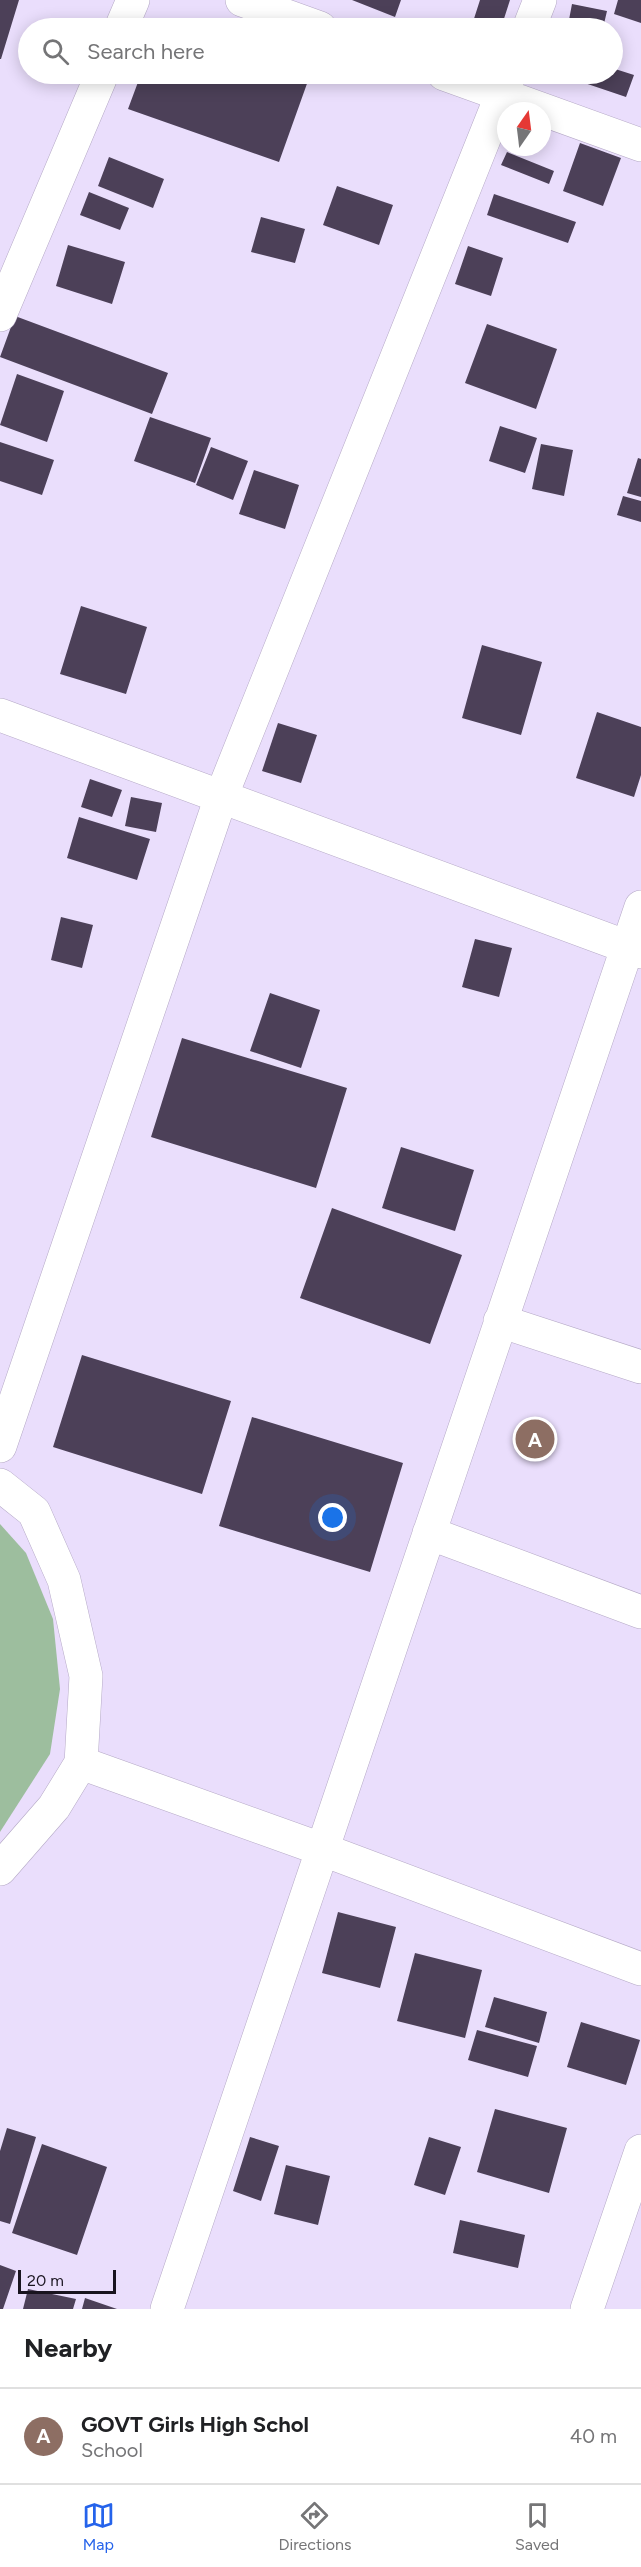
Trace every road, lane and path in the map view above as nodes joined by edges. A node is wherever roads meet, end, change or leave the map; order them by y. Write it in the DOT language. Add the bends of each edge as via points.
graph roads {
  1 [pos="133,0"];
  2 [pos="242,0"];
  3 [pos="540,0"];
  4 [pos="125,18"];
  5 [pos="292,18"];
  6 [pos="532,18"];
  7 [pos="98,84"];
  8 [pos="506,84"];
  9 [pos="641,145"];
  10 [pos="0,315"];
  11 [pos="0,715"];
  12 [pos="221,797"];
  13 [pos="641,907"];
  14 [pos="634,949"];
  15 [pos="500,1321"];
  16 [pos="641,1367"];
  17 [pos="0,1446"];
  18 [pos="0,1485"];
  19 [pos="429,1533"];
  20 [pos="641,1612"];
  21 [pos="81,1763"];
  22 [pos="321,1849"];
  23 [pos="0,1869"];
  24 [pos="641,1969"];
  25 [pos="641,2151"];
  26 [pos="167,2309"];
  27 [pos="587,2309"];
  1 -- 4 [label="street"];
  2 -- 5 [label="street"];
  3 -- 6 [label="street"];
  7 -- 10 [label="street"];
  8 -- 9 [label="street"];
  8 -- 12 [label="street"];
  11 -- 12 [label="street"];
  12 -- 14 [label="street"];
  12 -- 17 [label="street"];
  13 -- 14 [label="street"];
  14 -- 15 [label="street"];
  15 -- 16 [label="street"];
  15 -- 19 [label="street"];
  18 -- 21 [label="street" via="34,1512 64,1580 86,1676"];
  19 -- 20 [label="street"];
  19 -- 22 [label="street"];
  21 -- 22 [label="street"];
  21 -- 23 [label="street" via="54,1808"];
  22 -- 24 [label="street"];
  22 -- 26 [label="street"];
  25 -- 27 [label="street"];
}
